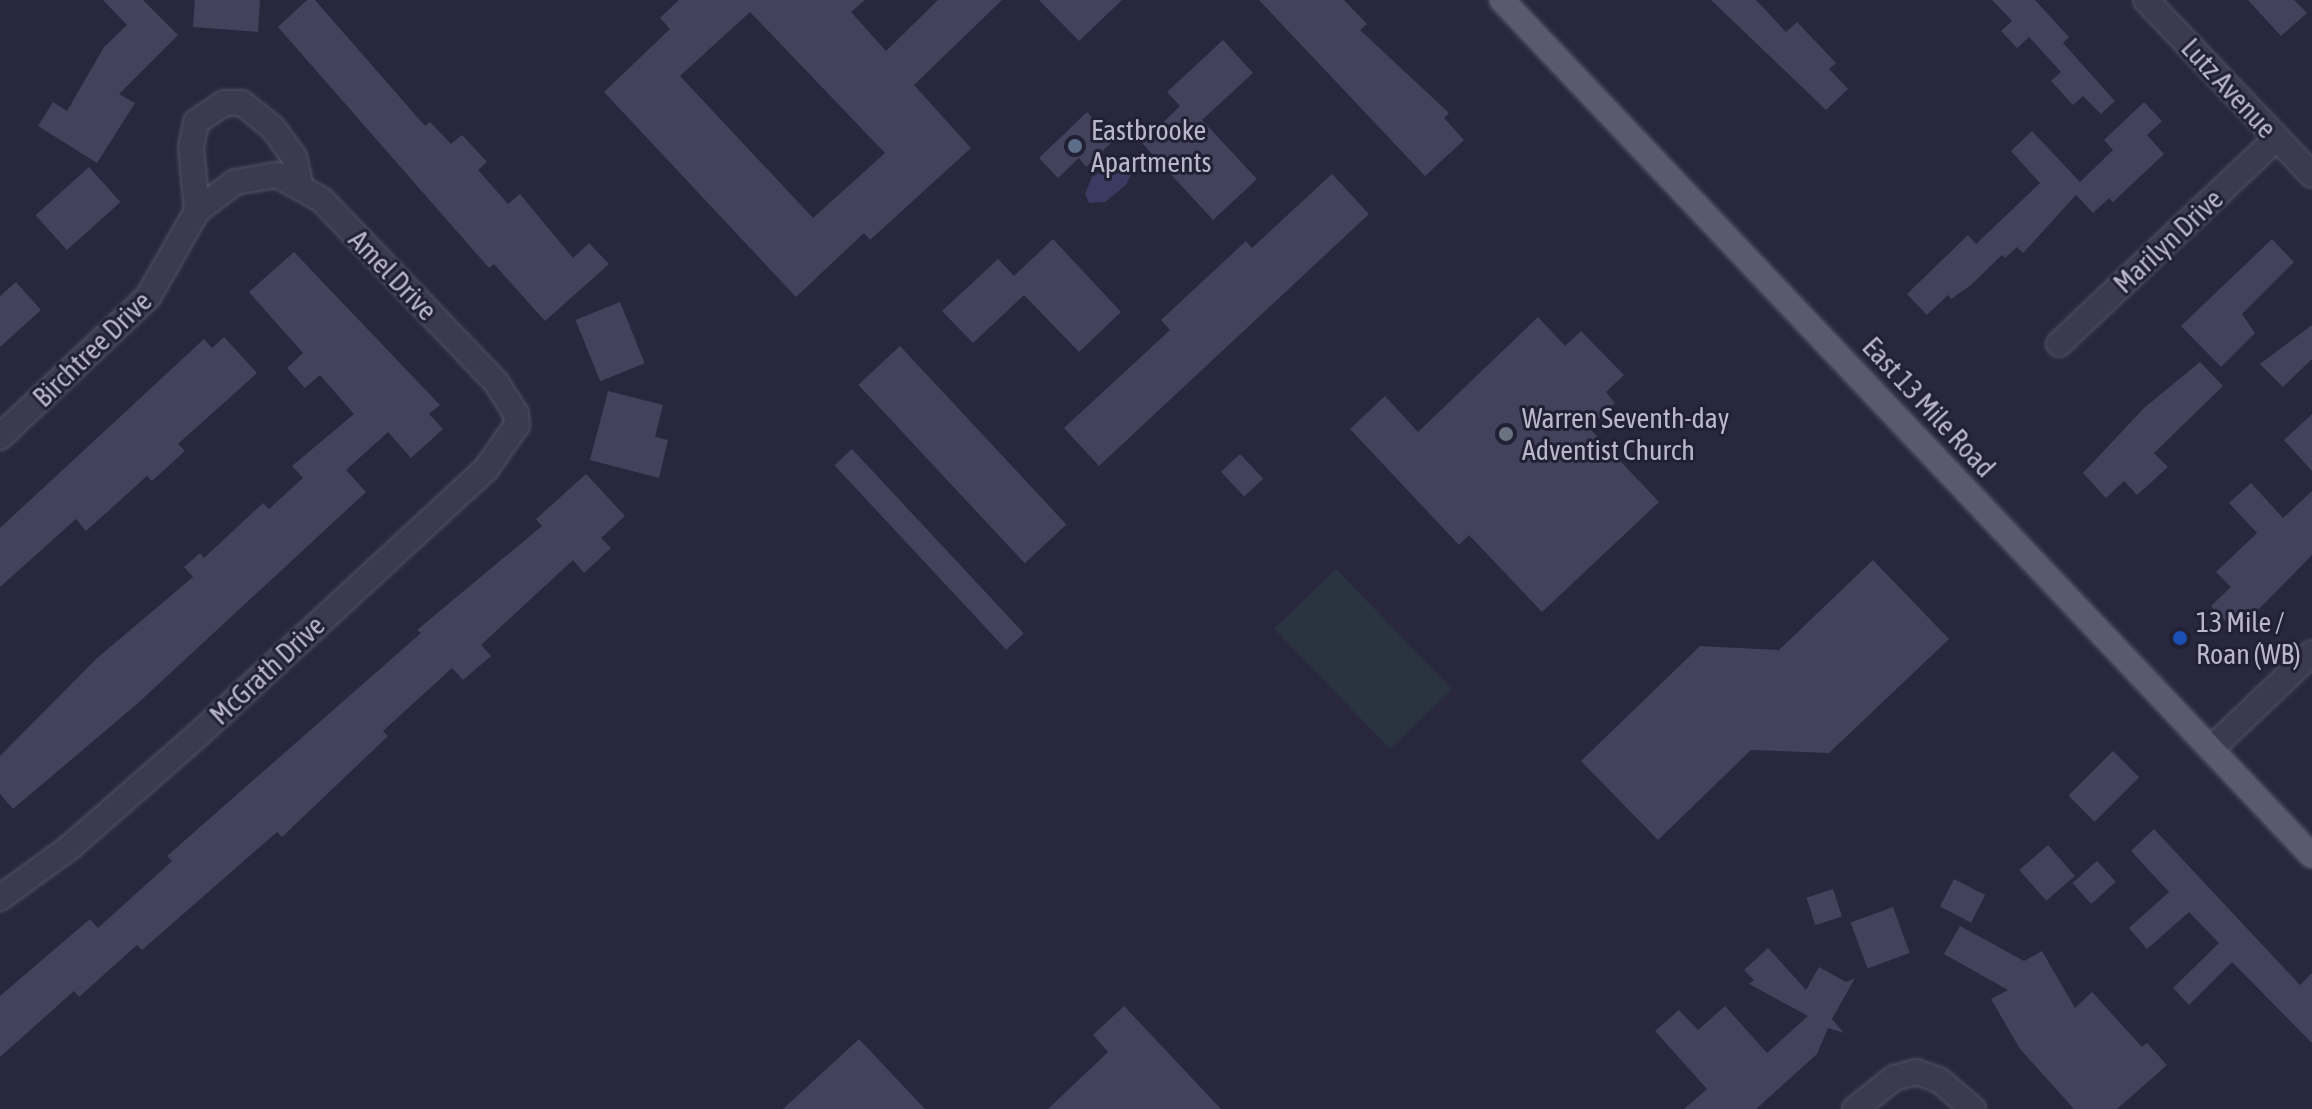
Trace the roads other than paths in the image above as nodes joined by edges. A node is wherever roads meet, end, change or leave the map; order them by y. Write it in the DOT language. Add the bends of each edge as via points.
graph roads {
  1 [pos="1502,0"];
  2 [pos="2146,0"];
  3 [pos="2277,138"];
  4 [pos="2312,175"];
  5 [pos="300,184"];
  6 [pos="197,211"];
  7 [pos="2059,344"];
  8 [pos="517,425"];
  9 [pos="0,437"];
  10 [pos="2312,653"];
  11 [pos="2211,749"];
  12 [pos="2312,856"];
  13 [pos="0,898"];
  14 [pos="1855,1109"];
  15 [pos="1973,1109"];
  1 -- 11 [label="main road, East 13 Mile Road"];
  2 -- 3 [label="street, Lutz Avenue"];
  3 -- 4 [label="street, Lutz Avenue"];
  3 -- 7 [label="street, Marilyn Drive"];
  5 -- 6 [label="street, Birchtree Drive" via="277,175 235,182"];
  5 -- 6 [label="street" via="294,157 273,128 242,103 224,103 196,122 191,148"];
  5 -- 8 [label="street, Amel Drive" via="496,382"];
  6 -- 9 [label="street, Birchtree Drive" via="148,297"];
  8 -- 13 [label="street, McGrath Drive" via="486,469 198,735 70,847"];
  10 -- 11 [label="street"];
  11 -- 12 [label="main road, East 13 Mile Road"];
  14 -- 15 [label="street" via="1894,1078 1916,1072 1939,1080"];
}
